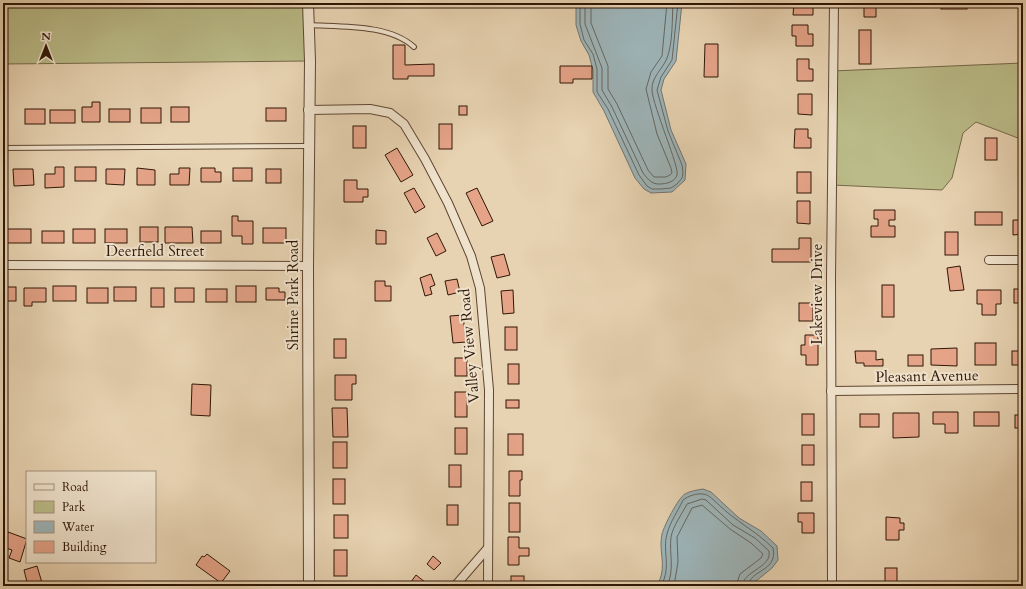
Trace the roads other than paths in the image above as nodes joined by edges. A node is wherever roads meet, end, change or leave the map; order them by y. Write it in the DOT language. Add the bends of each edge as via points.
graph roads {
  1 [pos="308,3"];
  2 [pos="834,3"];
  3 [pos="308,25"];
  4 [pos="414,47"];
  5 [pos="308,110"];
  6 [pos="308,146"];
  7 [pos="3,148"];
  8 [pos="989,260"];
  9 [pos="1023,260"];
  10 [pos="3,265"];
  11 [pos="308,266"];
  12 [pos="1023,389"];
  13 [pos="831,391"];
  14 [pos="488,549"];
  15 [pos="310,586"];
  16 [pos="455,586"];
  17 [pos="488,586"];
  18 [pos="832,586"];
  1 -- 3 [label="street, Shrine Park Road"];
  2 -- 13 [label="street, Lakeview Drive"];
  3 -- 4 [label="lane" via="383,31 396,34"];
  3 -- 5 [label="street, Shrine Park Road"];
  5 -- 6 [label="street, Shrine Park Road"];
  5 -- 14 [label="street, Valley View Road" via="370,109 390,113 404,124 432,172 471,256 480,288 488,383"];
  6 -- 7 [label="lane"];
  6 -- 11 [label="street, Shrine Park Road"];
  8 -- 9 [label="street"];
  10 -- 11 [label="street, Deerfield Street"];
  11 -- 15 [label="street, Shrine Park Road"];
  12 -- 13 [label="street, Pleasant Avenue"];
  13 -- 18 [label="street, Lakeview Drive"];
  14 -- 16 [label="street"];
  14 -- 17 [label="street, Valley View Road"];
}
